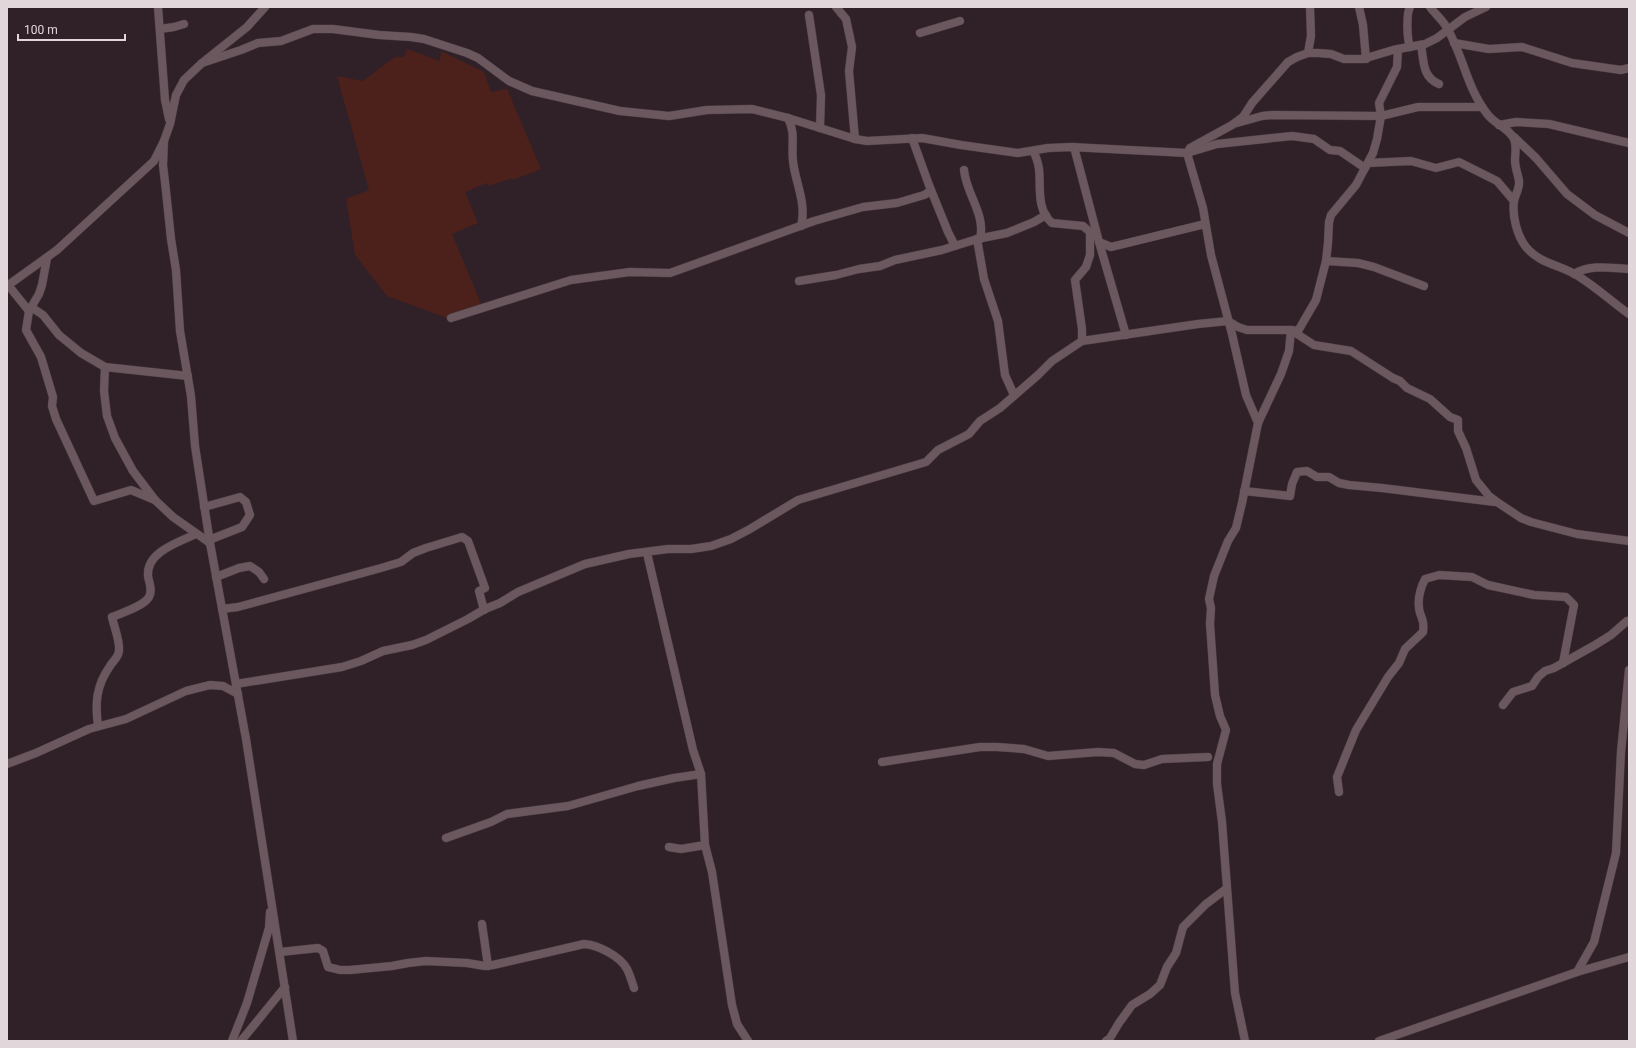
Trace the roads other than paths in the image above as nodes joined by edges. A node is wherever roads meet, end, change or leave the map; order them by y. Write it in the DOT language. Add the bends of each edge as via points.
graph roads {
  1 [pos="158,7"];
  2 [pos="265,7"];
  3 [pos="836,7"];
  4 [pos="1310,7"];
  5 [pos="1359,7"];
  6 [pos="1410,7"];
  7 [pos="1430,7"];
  8 [pos="1486,7"];
  9 [pos="809,15"];
  10 [pos="960,21"];
  11 [pos="184,24"];
  12 [pos="160,29"];
  13 [pos="1448,29"];
  14 [pos="920,33"];
  15 [pos="1454,43"];
  16 [pos="1421,45"];
  17 [pos="1410,47"];
  18 [pos="1398,49"];
  19 [pos="1308,53"];
  20 [pos="1366,59"];
  21 [pos="202,63"];
  22 [pos="1629,68"];
  23 [pos="1439,84"];
  24 [pos="1482,107"];
  25 [pos="1381,116"];
  26 [pos="788,118"];
  27 [pos="170,124"];
  28 [pos="1232,125"];
  29 [pos="1499,125"];
  30 [pos="820,128"];
  31 [pos="1512,136"];
  32 [pos="1629,136"];
  33 [pos="912,138"];
  34 [pos="855,139"];
  35 [pos="1619,140"];
  36 [pos="164,141"];
  37 [pos="1629,143"];
  38 [pos="1074,147"];
  39 [pos="1033,151"];
  40 [pos="1187,153"];
  41 [pos="1366,166"];
  42 [pos="964,170"];
  43 [pos="931,191"];
  44 [pos="1514,201"];
  45 [pos="1046,216"];
  46 [pos="1205,224"];
  47 [pos="801,226"];
  48 [pos="1629,233"];
  49 [pos="978,239"];
  50 [pos="1099,242"];
  51 [pos="955,246"];
  52 [pos="47,258"];
  53 [pos="1326,261"];
  54 [pos="1629,269"];
  55 [pos="1574,274"];
  56 [pos="799,281"];
  57 [pos="7,286"];
  58 [pos="1424,286"];
  59 [pos="30,309"];
  60 [pos="1629,314"];
  61 [pos="451,318"];
  62 [pos="1228,321"];
  63 [pos="1291,330"];
  64 [pos="1126,335"];
  65 [pos="1082,341"];
  66 [pos="105,367"];
  67 [pos="188,376"];
  68 [pos="1014,395"];
  69 [pos="1258,423"];
  70 [pos="1244,491"];
  71 [pos="155,500"];
  72 [pos="1497,502"];
  73 [pos="204,507"];
  74 [pos="196,534"];
  75 [pos="1629,541"];
  76 [pos="210,542"];
  77 [pos="647,553"];
  78 [pos="216,577"];
  79 [pos="264,579"];
  80 [pos="222,609"];
  81 [pos="484,610"];
  82 [pos="1627,621"];
  83 [pos="1563,663"];
  84 [pos="1629,670"];
  85 [pos="236,684"];
  86 [pos="238,694"];
  87 [pos="1503,705"];
  88 [pos="98,726"];
  89 [pos="1208,757"];
  90 [pos="882,762"];
  91 [pos="7,764"];
  92 [pos="701,774"];
  93 [pos="1339,792"];
  94 [pos="446,838"];
  95 [pos="705,845"];
  96 [pos="669,847"];
  97 [pos="1226,889"];
  98 [pos="271,897"];
  99 [pos="482,924"];
  100 [pos="280,952"];
  101 [pos="1629,957"];
  102 [pos="488,966"];
  103 [pos="1577,972"];
  104 [pos="285,988"];
  105 [pos="634,988"];
  106 [pos="232,1041"];
  107 [pos="241,1041"];
  108 [pos="293,1041"];
  109 [pos="748,1041"];
  110 [pos="1106,1041"];
  111 [pos="1245,1041"];
  112 [pos="1379,1041"];
  1 -- 12 [label="street"];
  2 -- 21 [label="street" via="247,27"];
  3 -- 34 [label="street" via="846,19 852,48 849,71"];
  4 -- 19 [label="street" via="1311,36"];
  5 -- 20 [label="street"];
  6 -- 17 [label="street" via="1407,14 1407,37"];
  7 -- 13 [label="street"];
  8 -- 13 [label="street"];
  9 -- 30 [label="street" via="821,95"];
  10 -- 14 [label="street"];
  11 -- 12 [label="street"];
  12 -- 27 [label="street" via="165,100"];
  13 -- 15 [label="street"];
  13 -- 16 [label="street" via="1437,38"];
  15 -- 22 [label="street" via="1489,49 1522,47 1572,63 1621,70"];
  15 -- 24 [label="street" via="1471,88"];
  16 -- 17 [label="street"];
  16 -- 23 [label="street" via="1427,75"];
  17 -- 18 [label="street"];
  18 -- 20 [label="street"];
  18 -- 25 [label="street" via="1396,72 1379,103"];
  19 -- 20 [label="street" via="1324,53 1344,59"];
  19 -- 28 [label="street" via="1288,62 1243,116"];
  21 -- 26 [label="street" via="258,43 281,41 313,29 334,29 424,39 478,58 509,81 532,91 620,111 669,116 744,108"];
  21 -- 27 [label="street" via="180,86"];
  24 -- 25 [label="street" via="1418,107"];
  24 -- 29 [label="street"];
  25 -- 28 [label="street" via="1273,115 1251,118"];
  25 -- 41 [label="street" via="1373,153"];
  26 -- 30 [label="street"];
  26 -- 47 [label="street" via="793,133 793,162 803,211"];
  27 -- 36 [label="street"];
  28 -- 40 [label="street" via="1190,148"];
  29 -- 31 [label="street"];
  29 -- 35 [label="street" via="1516,122 1549,124"];
  30 -- 34 [label="street"];
  31 -- 44 [label="street" via="1516,145 1515,163 1519,183"];
  31 -- 48 [label="street" via="1536,158 1567,194 1595,215"];
  32 -- 35 [label="street"];
  33 -- 34 [label="street" via="867,141"];
  33 -- 39 [label="street" via="1010,152"];
  33 -- 43 [label="street"];
  35 -- 37 [label="street"];
  36 -- 52 [label="street" via="154,161 144,171"];
  36 -- 67 [label="street" via="163,165 176,270 180,330"];
  38 -- 39 [label="street"];
  38 -- 40 [label="street"];
  38 -- 50 [label="street"];
  39 -- 45 [label="street" via="1039,168 1040,202"];
  40 -- 41 [label="street" via="1217,144 1292,136 1314,139 1330,150 1340,151"];
  40 -- 46 [label="street"];
  41 -- 44 [label="street" via="1411,161 1436,168 1458,162 1497,181"];
  41 -- 53 [label="street" via="1356,185 1331,215"];
  42 -- 49 [label="street" via="982,230"];
  43 -- 47 [label="street" via="897,203 863,207"];
  43 -- 51 [label="street"];
  44 -- 55 [label="street" via="1518,233 1525,246 1543,261"];
  45 -- 49 [label="street" via="1007,233"];
  45 -- 65 [label="street" via="1052,223 1077,224 1090,232 1090,255 1086,267 1075,280"];
  46 -- 50 [label="street" via="1111,247"];
  46 -- 62 [label="street"];
  47 -- 61 [label="street" via="670,273 630,272 571,280"];
  49 -- 51 [label="street"];
  49 -- 68 [label="street" via="984,279 998,321 1006,375"];
  50 -- 64 [label="street"];
  51 -- 56 [label="street" via="880,266"];
  52 -- 57 [label="street"];
  52 -- 59 [label="street" via="42,285"];
  53 -- 58 [label="street" via="1358,262"];
  53 -- 63 [label="street" via="1311,310 1298,330"];
  54 -- 55 [label="street" via="1593,268"];
  55 -- 60 [label="street"];
  57 -- 59 [label="street"];
  59 -- 66 [label="street" via="43,315 59,335 81,353"];
  59 -- 71 [label="street" via="26,330 42,359 56,418 94,501 130,490"];
  62 -- 63 [label="street" via="1247,330"];
  62 -- 64 [label="street"];
  62 -- 69 [label="street" via="1246,395"];
  63 -- 69 [label="street" via="1289,351 1281,374"];
  63 -- 72 [label="street" via="1314,345 1357,354 1408,388 1430,399 1450,418 1458,420 1458,431 1476,480"];
  64 -- 65 [label="street"];
  65 -- 68 [label="street" via="1052,361"];
  66 -- 67 [label="street"];
  66 -- 71 [label="street" via="104,391 110,426 133,471"];
  67 -- 73 [label="street"];
  68 -- 77 [label="street" via="980,421 969,434 938,450 926,462 798,500 750,529 711,546"];
  69 -- 70 [label="street"];
  70 -- 72 [label="street" via="1290,496 1297,472 1307,471 1317,477 1329,477 1349,486"];
  70 -- 97 [label="street" via="1236,528 1214,576 1209,599 1215,695 1226,730 1217,764 1217,784"];
  71 -- 74 [label="street"];
  72 -- 75 [label="street" via="1531,522 1577,534"];
  73 -- 76 [label="street"];
  73 -- 76 [label="street" via="240,497 246,502 250,515 242,527"];
  74 -- 76 [label="street"];
  74 -- 88 [label="street" via="168,547 153,561 148,574 150,596 144,602 112,617 120,645 116,659 97,693"];
  76 -- 78 [label="street"];
  77 -- 81 [label="street" via="585,564 518,592"];
  77 -- 92 [label="street" via="693,750"];
  78 -- 79 [label="street" via="250,566"];
  78 -- 80 [label="street"];
  80 -- 81 [label="street" via="238,607 381,568 401,562 426,548 462,537 468,541 485,588 478,591"];
  80 -- 85 [label="street"];
  81 -- 85 [label="street" via="426,640 384,651 348,665"];
  82 -- 83 [label="street" via="1611,635"];
  83 -- 87 [label="street" via="1545,671 1532,686 1513,692"];
  83 -- 93 [label="street" via="1574,605 1566,597 1534,595 1488,585 1472,577 1440,575 1425,579 1419,604 1424,622 1423,632 1405,649 1399,663 1356,730 1337,777"];
  84 -- 103 [label="street" via="1621,752 1616,853 1594,942"];
  85 -- 86 [label="street"];
  86 -- 88 [label="street" via="223,686 210,685 186,691 126,719"];
  86 -- 98 [label="street"];
  88 -- 91 [label="street"];
  89 -- 90 [label="street" via="1162,759 1144,765 1135,764 1114,753 1048,756 1024,749 997,746"];
  92 -- 94 [label="street" via="638,786 568,806 507,814"];
  92 -- 95 [label="street"];
  95 -- 96 [label="street" via="680,849"];
  95 -- 109 [label="street" via="712,872 732,1005 737,1024"];
  97 -- 110 [label="street" via="1206,904 1183,927 1176,953 1160,985 1132,1005"];
  97 -- 111 [label="street" via="1235,993"];
  98 -- 100 [label="street"];
  98 -- 106 [label="street" via="269,928 247,1003"];
  99 -- 102 [label="street"];
  100 -- 102 [label="street" via="318,948 323,951 328,966 345,970 426,960"];
  100 -- 104 [label="street"];
  101 -- 103 [label="street"];
  102 -- 105 [label="street" via="584,944 593,945 608,951 627,968"];
  103 -- 112 [label="street"];
  104 -- 107 [label="street"];
  104 -- 108 [label="street"];
}
